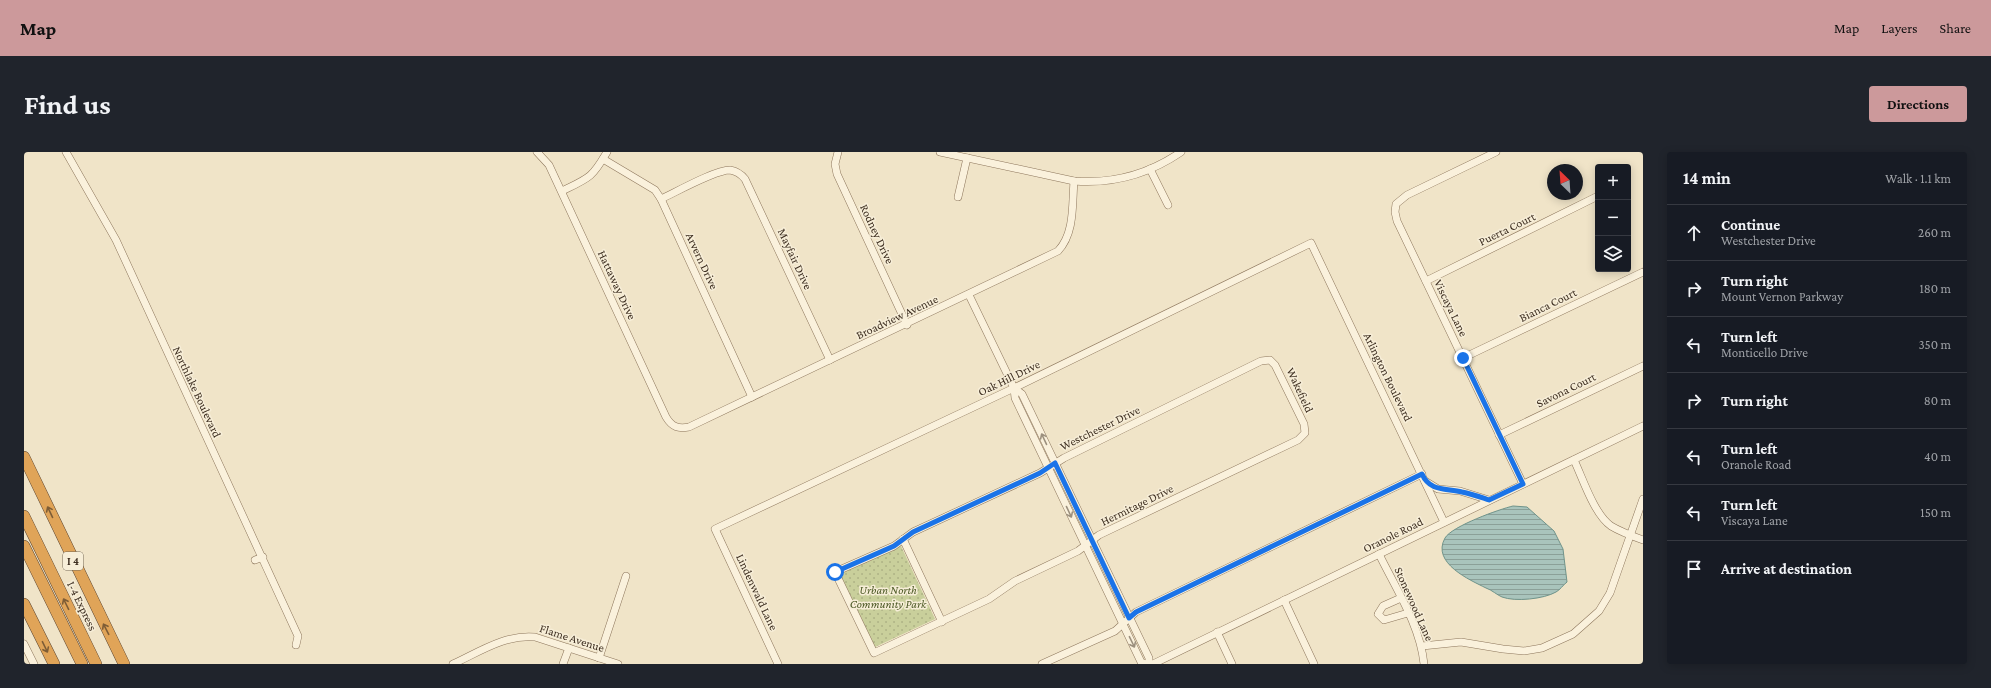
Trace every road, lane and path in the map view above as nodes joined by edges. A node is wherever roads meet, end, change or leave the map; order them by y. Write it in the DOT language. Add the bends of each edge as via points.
graph roads {
  1 [pos="66,152"];
  2 [pos="537,152"];
  3 [pos="607,152"];
  4 [pos="838,152"];
  5 [pos="940,152"];
  6 [pos="1181,152"];
  7 [pos="1496,152"];
  8 [pos="967,158"];
  9 [pos="603,159"];
  10 [pos="1150,169"];
  11 [pos="1074,181"];
  12 [pos="562,191"];
  13 [pos="958,196"];
  14 [pos="1595,197"];
  15 [pos="661,199"];
  16 [pos="1168,205"];
  17 [pos="1311,243"];
  18 [pos="1643,272"];
  19 [pos="1426,281"];
  20 [pos="969,295"];
  21 [pos="907,325"];
  22 [pos="1463,358"];
  23 [pos="830,360"];
  24 [pos="1270,360"];
  25 [pos="1643,366"];
  26 [pos="1014,388"];
  27 [pos="752,397"];
  28 [pos="1643,426"];
  29 [pos="675,427"];
  30 [pos="1305,433"];
  31 [pos="1500,434"];
  32 [pos="24,457"];
  33 [pos="1574,460"];
  34 [pos="1052,465"];
  35 [pos="1422,474"];
  36 [pos="1425,482"];
  37 [pos="1523,484"];
  38 [pos="1643,499"];
  39 [pos="1489,500"];
  40 [pos="24,516"];
  41 [pos="1444,522"];
  42 [pos="715,529"];
  43 [pos="1630,535"];
  44 [pos="903,539"];
  45 [pos="1092,540"];
  46 [pos="1643,540"];
  47 [pos="1084,545"];
  48 [pos="24,546"];
  49 [pos="1379,554"];
  50 [pos="263,557"];
  51 [pos="255,560"];
  52 [pos="626,576"];
  53 [pos="1401,598"];
  54 [pos="1284,600"];
  55 [pos="24,604"];
  56 [pos="1408,613"];
  57 [pos="1126,621"];
  58 [pos="942,622"];
  59 [pos="1217,632"];
  60 [pos="24,644"];
  61 [pos="296,645"];
  62 [pos="1422,646"];
  63 [pos="569,648"];
  64 [pos="874,654"];
  65 [pos="599,658"];
  66 [pos="34,664"];
  67 [pos="54,664"];
  68 [pos="82,664"];
  69 [pos="96,664"];
  70 [pos="124,664"];
  71 [pos="454,664"];
  72 [pos="563,664"];
  73 [pos="618,664"];
  74 [pos="778,664"];
  75 [pos="1042,664"];
  76 [pos="1146,664"];
  77 [pos="1150,664"];
  78 [pos="1153,664"];
  79 [pos="1232,664"];
  80 [pos="1314,664"];
  81 [pos="1424,664"];
  1 -- 50 [label="street, Northlake Boulevard" via="116,240"];
  2 -- 12 [label="street, Hattaway Drive" via="549,165"];
  3 -- 9 [label="street"];
  4 -- 21 [label="street, Rodney Drive" via="835,164 837,174"];
  5 -- 8 [label="street"];
  6 -- 10 [label="street"];
  7 -- 19 [label="street, Viscaya Lane" via="1407,195 1396,204 1398,221"];
  8 -- 11 [label="street"];
  8 -- 13 [label="street"];
  9 -- 12 [label="street" via="588,178"];
  9 -- 15 [label="street, Arvern Drive" via="655,190"];
  10 -- 11 [label="street" via="1134,176 1114,180"];
  10 -- 16 [label="street"];
  11 -- 20 [label="street, Broadview Avenue" via="1070,233 1062,248"];
  12 -- 29 [label="street, Hattaway Drive" via="666,418"];
  14 -- 19 [label="street, Puerta Court"];
  15 -- 23 [label="street, Mayfair Drive" via="722,171 735,171 746,179"];
  15 -- 27 [label="street, Arvern Drive"];
  17 -- 26 [label="street, Oak Hill Drive"];
  17 -- 35 [label="street, Arlington Boulevard"];
  18 -- 22 [label="street, Bianca Court"];
  19 -- 22 [label="street, Viscaya Lane"];
  20 -- 21 [label="street, Broadview Avenue"];
  20 -- 26 [label="street"];
  21 -- 23 [label="street, Broadview Avenue"];
  22 -- 31 [label="street, Viscaya Lane"];
  23 -- 27 [label="street, Broadview Avenue"];
  24 -- 30 [label="street, Wakefield" via="1276,365 1304,424"];
  24 -- 34 [label="street, Westchester Drive" via="1261,361"];
  25 -- 31 [label="street, Savona Court"];
  26 -- 34 [label="street" via="1015,398"];
  26 -- 42 [label="street, Oak Hill Drive"];
  27 -- 29 [label="street, Broadview Avenue" via="689,427"];
  28 -- 33 [label="street, Oranole Road"];
  30 -- 45 [label="street, Hermitage Drive" via="1298,440"];
  31 -- 37 [label="street, Viscaya Lane"];
  70 -- 32 [label="highway, I 4, one-way"];
  33 -- 37 [label="street, Oranole Road"];
  33 -- 43 [label="street" via="1601,515 1610,525"];
  34 -- 44 [label="street, Westchester Drive"];
  34 -- 45 [label="street"];
  34 -- 47 [label="street, one-way"];
  35 -- 36 [label="street, Arlington Boulevard"];
  35 -- 57 [label="street" via="1144,609"];
  36 -- 39 [label="street" via="1438,489 1460,491"];
  36 -- 41 [label="street, Arlington Boulevard"];
  37 -- 39 [label="street, Oranole Road"];
  38 -- 43 [label="street"];
  39 -- 41 [label="street, Oranole Road"];
  69 -- 40 [label="highway, I-4 Express, one-way"];
  41 -- 49 [label="street, Oranole Road"];
  42 -- 74 [label="street, Lindenwald Lane"];
  43 -- 46 [label="street"];
  43 -- 62 [label="street" via="1610,593 1599,611 1573,634 1542,648 1524,651 1461,642"];
  44 -- 58 [label="street"];
  44 -- 64 [label="street, Westchester Drive" via="894,546 835,572"];
  45 -- 47 [label="street, Hermitage Drive"];
  45 -- 57 [label="street"];
  47 -- 57 [label="street"];
  47 -- 58 [label="street, Hermitage Drive" via="1078,551 1020,579 989,599"];
  48 -- 68 [label="highway"];
  49 -- 53 [label="street, Stonewood Lane"];
  49 -- 54 [label="street, Oranole Road"];
  50 -- 51 [label="street"];
  50 -- 61 [label="street, Northlake Boulevard" via="298,636"];
  52 -- 65 [label="street"];
  53 -- 56 [label="street, Stonewood Lane"];
  53 -- 56 [label="street" via="1383,606 1378,614 1384,620"];
  54 -- 59 [label="street, Oranole Road"];
  54 -- 80 [label="street"];
  55 -- 67 [label="highway, one-way"];
  56 -- 62 [label="street, Stonewood Lane"];
  57 -- 75 [label="street" via="1115,631"];
  57 -- 76 [label="street, one-way" via="1141,662"];
  57 -- 77 [label="street" via="1149,658"];
  58 -- 64 [label="street, Hermitage Drive"];
  59 -- 78 [label="street, Oranole Road"];
  59 -- 79 [label="street"];
  60 -- 66 [label="street"];
  62 -- 81 [label="street, Stonewood Lane"];
  63 -- 65 [label="street, Flame Avenue"];
  63 -- 71 [label="street, Flame Avenue" via="535,637 523,636 498,643"];
  63 -- 72 [label="street"];
  65 -- 73 [label="street, Flame Avenue"];
}
